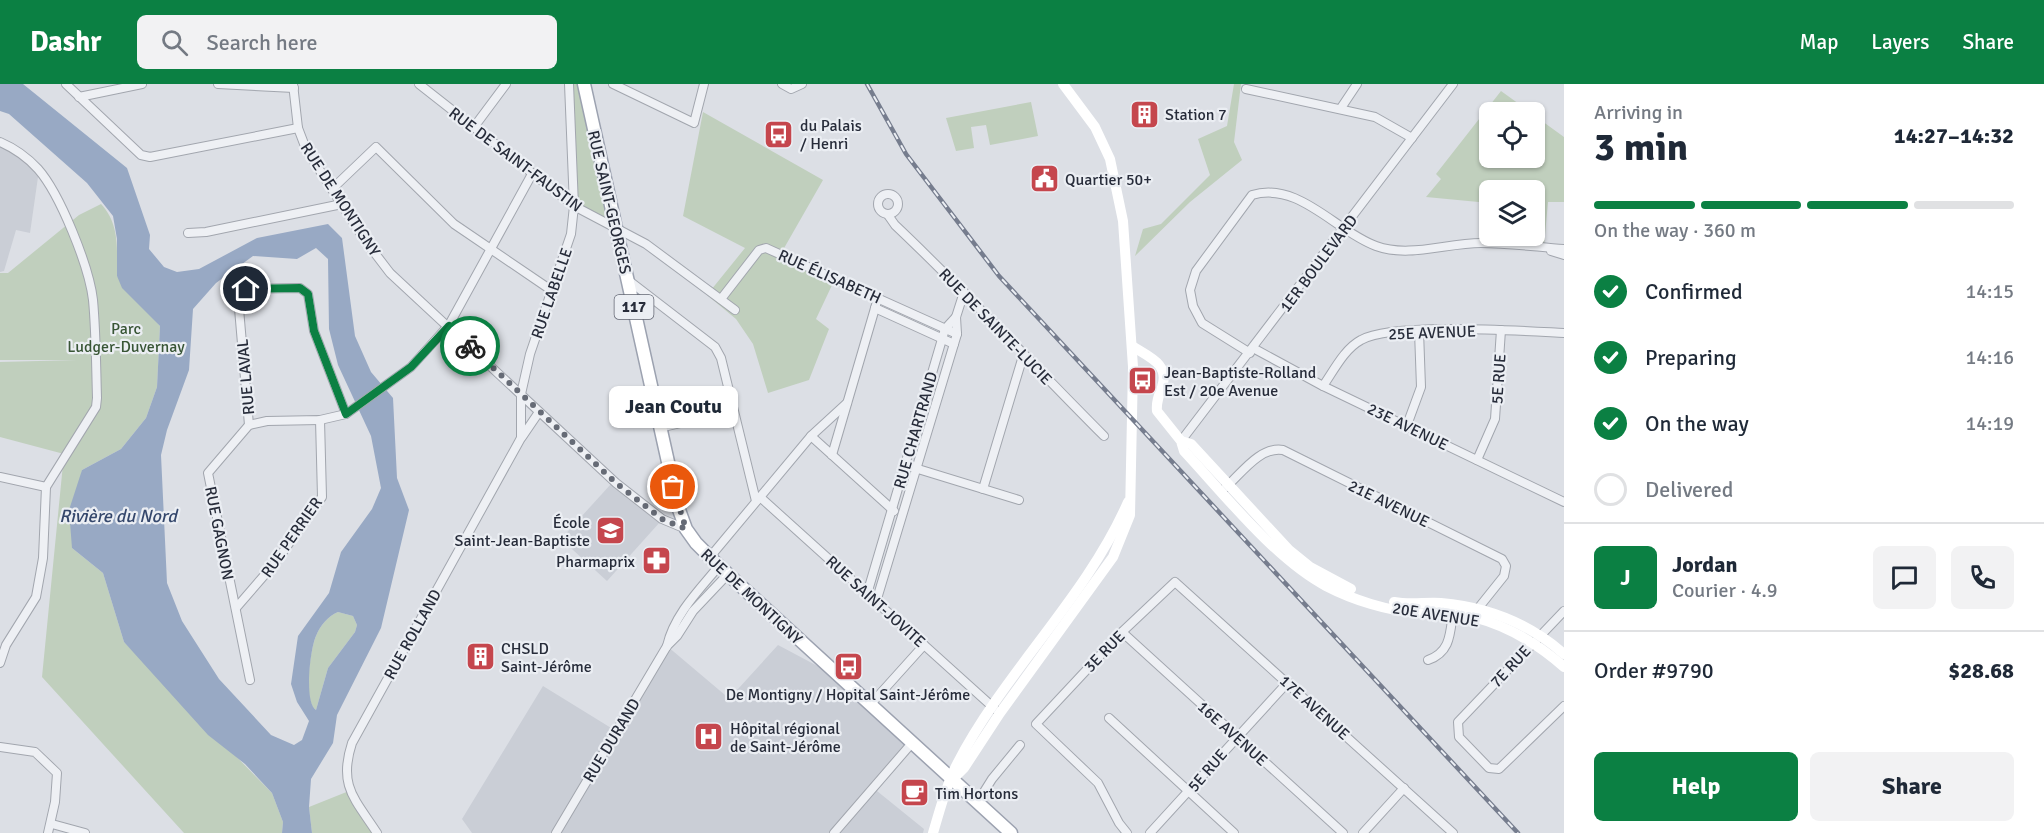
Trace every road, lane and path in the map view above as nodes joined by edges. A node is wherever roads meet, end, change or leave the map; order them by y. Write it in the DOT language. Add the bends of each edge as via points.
graph roads {
  1 [pos="66,84"];
  2 [pos="142,84"];
  3 [pos="218,84"];
  4 [pos="419,84"];
  5 [pos="506,84"];
  6 [pos="569,84"];
  7 [pos="584,84"];
  8 [pos="613,84"];
  9 [pos="704,84"];
  10 [pos="782,84"];
  11 [pos="802,84"];
  12 [pos="1063,84"];
  13 [pos="1357,84"];
  14 [pos="1453,84"];
  15 [pos="294,86"];
  16 [pos="1246,88"];
  17 [pos="79,98"];
  18 [pos="1341,108"];
  19 [pos="474,127"];
  20 [pos="298,128"];
  21 [pos="1412,138"];
  22 [pos="0,142"];
  23 [pos="532,174"];
  24 [pos="332,189"];
  25 [pos="342,204"];
  26 [pos="574,206"];
  27 [pos="888,214"];
  28 [pos="616,228"];
  29 [pos="1343,230"];
  30 [pos="188,233"];
  31 [pos="1538,247"];
  32 [pos="489,248"];
  33 [pos="1564,249"];
  34 [pos="1564,255"];
  35 [pos="628,280"];
  36 [pos="551,290"];
  37 [pos="964,291"];
  38 [pos="878,298"];
  39 [pos="721,299"];
  40 [pos="875,308"];
  41 [pos="735,310"];
  42 [pos="956,317"];
  43 [pos="449,326"];
  44 [pos="945,328"];
  45 [pos="1501,330"];
  46 [pos="1419,331"];
  47 [pos="1564,333"];
  48 [pos="957,334"];
  49 [pos="942,339"];
  50 [pos="954,344"];
  51 [pos="1132,346"];
  52 [pos="1251,351"];
  53 [pos="1023,356"];
  54 [pos="1132,362"];
  55 [pos="1158,362"];
  56 [pos="1323,386"];
  57 [pos="521,394"];
  58 [pos="847,403"];
  59 [pos="733,411"];
  60 [pos="350,412"];
  61 [pos="539,412"];
  62 [pos="320,420"];
  63 [pos="249,425"];
  64 [pos="1407,425"];
  65 [pos="659,428"];
  66 [pos="811,436"];
  67 [pos="1104,436"];
  68 [pos="521,438"];
  69 [pos="1181,441"];
  70 [pos="832,454"];
  71 [pos="1477,460"];
  72 [pos="905,465"];
  73 [pos="916,468"];
  74 [pos="0,477"];
  75 [pos="46,487"];
  76 [pos="1226,488"];
  77 [pos="983,489"];
  78 [pos="758,499"];
  79 [pos="1020,500"];
  80 [pos="1564,502"];
  81 [pos="892,510"];
  82 [pos="902,515"];
  83 [pos="686,529"];
  84 [pos="881,547"];
  85 [pos="892,550"];
  86 [pos="719,566"];
  87 [pos="1175,582"];
  88 [pos="867,594"];
  89 [pos="876,602"];
  90 [pos="236,608"];
  91 [pos="1453,609"];
  92 [pos="1564,610"];
  93 [pos="1475,613"];
  94 [pos="1122,632"];
  95 [pos="1536,638"];
  96 [pos="924,645"];
  97 [pos="667,646"];
  98 [pos="1564,654"];
  99 [pos="1428,660"];
  100 [pos="0,663"];
  101 [pos="1564,667"];
  102 [pos="250,680"];
  103 [pos="1288,682"];
  104 [pos="870,705"];
  105 [pos="1564,706"];
  106 [pos="996,709"];
  107 [pos="1109,718"];
  108 [pos="1236,736"];
  109 [pos="912,743"];
  110 [pos="1020,745"];
  111 [pos="0,747"];
  112 [pos="952,780"];
  113 [pos="1404,788"];
  114 [pos="1188,792"];
  115 [pos="977,803"];
  116 [pos="52,824"];
  117 [pos="48,833"];
  118 [pos="86,833"];
  119 [pos="377,833"];
  120 [pos="556,833"];
  121 [pos="834,833"];
  122 [pos="933,833"];
  123 [pos="1011,833"];
  124 [pos="1127,833"];
  125 [pos="1150,833"];
  126 [pos="1234,833"];
  127 [pos="1344,833"];
  128 [pos="1363,833"];
  129 [pos="1453,833"];
  1 -- 17 [label="street"];
  2 -- 17 [label="street"];
  3 -- 15 [label="street"];
  4 -- 19 [label="street, RUE DE SAINT-FAUSTIN"];
  5 -- 19 [label="street"];
  6 -- 26 [label="street, RUE LABELLE"];
  7 -- 28 [label="main road, RUE SAINT-GEORGES / 117"];
  8 -- 9 [label="street" via="694,123"];
  10 -- 11 [label="street" via="791,89"];
  12 -- 51 [label="street" via="1095,127 1117,185"];
  13 -- 18 [label="street"];
  14 -- 21 [label="street, 1ER BOULEVARD"];
  15 -- 20 [label="street, RUE DE MONTIGNY"];
  16 -- 18 [label="street"];
  17 -- 20 [label="street" via="141,155 150,157"];
  18 -- 21 [label="street" via="1375,117"];
  19 -- 23 [label="street, RUE DE SAINT-FAUSTIN"];
  20 -- 24 [label="street, RUE DE MONTIGNY" via="306,150"];
  21 -- 29 [label="street, 1ER BOULEVARD"];
  22 -- 75 [label="street" via="24,155 53,191 77,244 93,299 97,402"];
  23 -- 26 [label="street, RUE DE SAINT-FAUSTIN"];
  23 -- 32 [label="street"];
  24 -- 25 [label="street, RUE DE MONTIGNY"];
  24 -- 32 [label="street" via="376,147 454,224"];
  25 -- 30 [label="street"];
  25 -- 43 [label="street, RUE DE MONTIGNY" via="390,273"];
  26 -- 28 [label="street, RUE DE SAINT-FAUSTIN"];
  26 -- 36 [label="street, RUE LABELLE" via="566,255"];
  27 -- 37 [label="street, RUE DE SAINTE-LUCIE" via="894,225"];
  28 -- 35 [label="main road, RUE SAINT-GEORGES / 117"];
  28 -- 39 [label="street, RUE DE SAINT-FAUSTIN" via="646,244"];
  29 -- 31 [label="street, 23E AVENUE" via="1392,251 1480,243"];
  29 -- 52 [label="street, 1ER BOULEVARD"];
  29 -- 52 [label="street, 23E AVENUE" via="1293,197 1258,193 1246,201 1196,271 1190,290 1193,306 1208,330"];
  31 -- 33 [label="street"];
  31 -- 34 [label="street"];
  32 -- 36 [label="street"];
  32 -- 43 [label="street"];
  35 -- 59 [label="street" via="715,347"];
  35 -- 65 [label="main road, RUE SAINT-GEORGES / 117"];
  36 -- 57 [label="street, RUE LABELLE"];
  37 -- 42 [label="street, RUE CHARTRAND"];
  37 -- 53 [label="street, RUE DE SAINTE-LUCIE"];
  38 -- 39 [label="street, RUE ÉLISABETH" via="762,248"];
  38 -- 40 [label="street"];
  38 -- 44 [label="street, RUE ÉLISABETH"];
  39 -- 41 [label="street, RUE DE SAINT-FAUSTIN"];
  40 -- 49 [label="street, RUE ÉLISABETH"];
  40 -- 58 [label="street"];
  42 -- 44 [label="street, RUE CHARTRAND"];
  42 -- 48 [label="street, RUE CHARTRAND"];
  43 -- 57 [label="street, RUE DE MONTIGNY"];
  43 -- 60 [label="street" via="411,367"];
  44 -- 48 [label="street, RUE ÉLISABETH"];
  44 -- 49 [label="street, RUE CHARTRAND"];
  45 -- 46 [label="street, 25E AVENUE"];
  45 -- 47 [label="street, 25E AVENUE"];
  45 -- 71 [label="street, 5E RUE" via="1494,419"];
  46 -- 56 [label="street, 25E AVENUE" via="1361,339"];
  46 -- 64 [label="street" via="1421,387"];
  48 -- 50 [label="street, RUE CHARTRAND"];
  49 -- 50 [label="street, RUE ÉLISABETH"];
  49 -- 72 [label="street, RUE CHARTRAND"];
  50 -- 73 [label="street, RUE CHARTRAND"];
  51 -- 54 [label="street"];
  51 -- 55 [label="street"];
  52 -- 56 [label="street, 23E AVENUE"];
  52 -- 69 [label="street, 1ER BOULEVARD"];
  53 -- 67 [label="street, RUE DE SAINTE-LUCIE"];
  53 -- 77 [label="street"];
  54 -- 55 [label="street"];
  54 -- 106 [label="street" via="1129,499 1084,588"];
  55 -- 69 [label="street, 20E AVENUE" via="1164,377 1157,411"];
  56 -- 64 [label="street, 23E AVENUE"];
  57 -- 61 [label="street, RUE DE MONTIGNY"];
  57 -- 68 [label="street, RUE ROLLAND"];
  58 -- 66 [label="street, RUE DURAND"];
  58 -- 70 [label="street"];
  59 -- 65 [label="street"];
  59 -- 78 [label="street"];
  60 -- 62 [label="street"];
  60 -- 63 [label="street, RUE LAVAL" via="314,331 308,294 300,288 241,291 238,297"];
  61 -- 68 [label="street, RUE ROLLAND"];
  61 -- 83 [label="street, RUE DE MONTIGNY" via="616,483 662,519"];
  62 -- 63 [label="street"];
  62 -- 90 [label="street, RUE PERRIER" via="322,497 275,563"];
  63 -- 90 [label="street, RUE GAGNON" via="208,473"];
  64 -- 71 [label="street, 23E AVENUE"];
  65 -- 83 [label="main road, RUE SAINT-GEORGES / 117"];
  66 -- 70 [label="street"];
  66 -- 78 [label="street, RUE DURAND"];
  68 -- 119 [label="street, RUE ROLLAND" via="352,743 346,760 348,789"];
  69 -- 76 [label="street, 20E AVENUE" via="1191,444"];
  70 -- 81 [label="street"];
  71 -- 80 [label="street, 23E AVENUE"];
  72 -- 73 [label="street"];
  72 -- 81 [label="street, RUE CHARTRAND"];
  73 -- 77 [label="street"];
  73 -- 82 [label="street, RUE CHARTRAND"];
  74 -- 75 [label="street"];
  75 -- 100 [label="street" via="43,558 36,597 6,645"];
  76 -- 91 [label="street, 20E AVENUE" via="1289,550 1329,578 1352,590 1397,603"];
  76 -- 93 [label="street, 21E AVENUE" via="1264,452 1273,448 1283,450 1481,548 1502,559 1506,566 1504,576"];
  77 -- 79 [label="street"];
  78 -- 86 [label="street, RUE DURAND"];
  78 -- 88 [label="street, RUE SAINT-JOVITE"];
  81 -- 82 [label="street"];
  81 -- 84 [label="street, RUE CHARTRAND"];
  82 -- 85 [label="street, RUE CHARTRAND"];
  83 -- 86 [label="main road, RUE DE MONTIGNY / 117"];
  84 -- 85 [label="street"];
  84 -- 88 [label="street, RUE CHARTRAND"];
  85 -- 89 [label="street, RUE CHARTRAND"];
  86 -- 97 [label="street, RUE DURAND"];
  86 -- 97 [label="street, RUE DURAND" via="685,607"];
  86 -- 104 [label="main road, RUE DE MONTIGNY / 117"];
  87 -- 94 [label="street, 3E RUE"];
  87 -- 103 [label="street, 17E AVENUE"];
  88 -- 89 [label="street, RUE SAINT-JOVITE"];
  89 -- 96 [label="street, RUE SAINT-JOVITE"];
  90 -- 102 [label="street, RUE GAGNON"];
  91 -- 93 [label="street, 20E AVENUE"];
  91 -- 99 [label="street" via="1449,642 1444,651"];
  92 -- 95 [label="street, 7E RUE"];
  93 -- 95 [label="street, 20E AVENUE"];
  94 -- 108 [label="street, 16E AVENUE"];
  94 -- 124 [label="street, 3E RUE" via="1036,724 1098,783"];
  95 -- 98 [label="street, 20E AVENUE"];
  95 -- 101 [label="street, 20E AVENUE"];
  95 -- 105 [label="street, 7E RUE" via="1458,722 1459,737 1489,768 1499,769"];
  96 -- 104 [label="street"];
  96 -- 106 [label="street, RUE SAINT-JOVITE"];
  97 -- 120 [label="street, RUE DURAND"];
  103 -- 108 [label="street, 5E RUE"];
  103 -- 113 [label="street, 17E AVENUE"];
  104 -- 109 [label="main road, RUE DE MONTIGNY / 117"];
  106 -- 112 [label="street" via="956,766"];
  107 -- 114 [label="street"];
  108 -- 114 [label="street, 5E RUE"];
  108 -- 127 [label="street, 16E AVENUE"];
  109 -- 112 [label="main road, RUE DE MONTIGNY / 117"];
  109 -- 121 [label="street"];
  110 -- 115 [label="street"];
  111 -- 116 [label="street" via="35,752 53,768 58,778"];
  112 -- 115 [label="main road, 117"];
  112 -- 122 [label="street"];
  113 -- 128 [label="street"];
  113 -- 129 [label="street, 17E AVENUE"];
  114 -- 125 [label="street, 5E RUE"];
  114 -- 126 [label="street"];
  115 -- 123 [label="main road, 117"];
  116 -- 117 [label="street"];
  116 -- 118 [label="street"];
}
